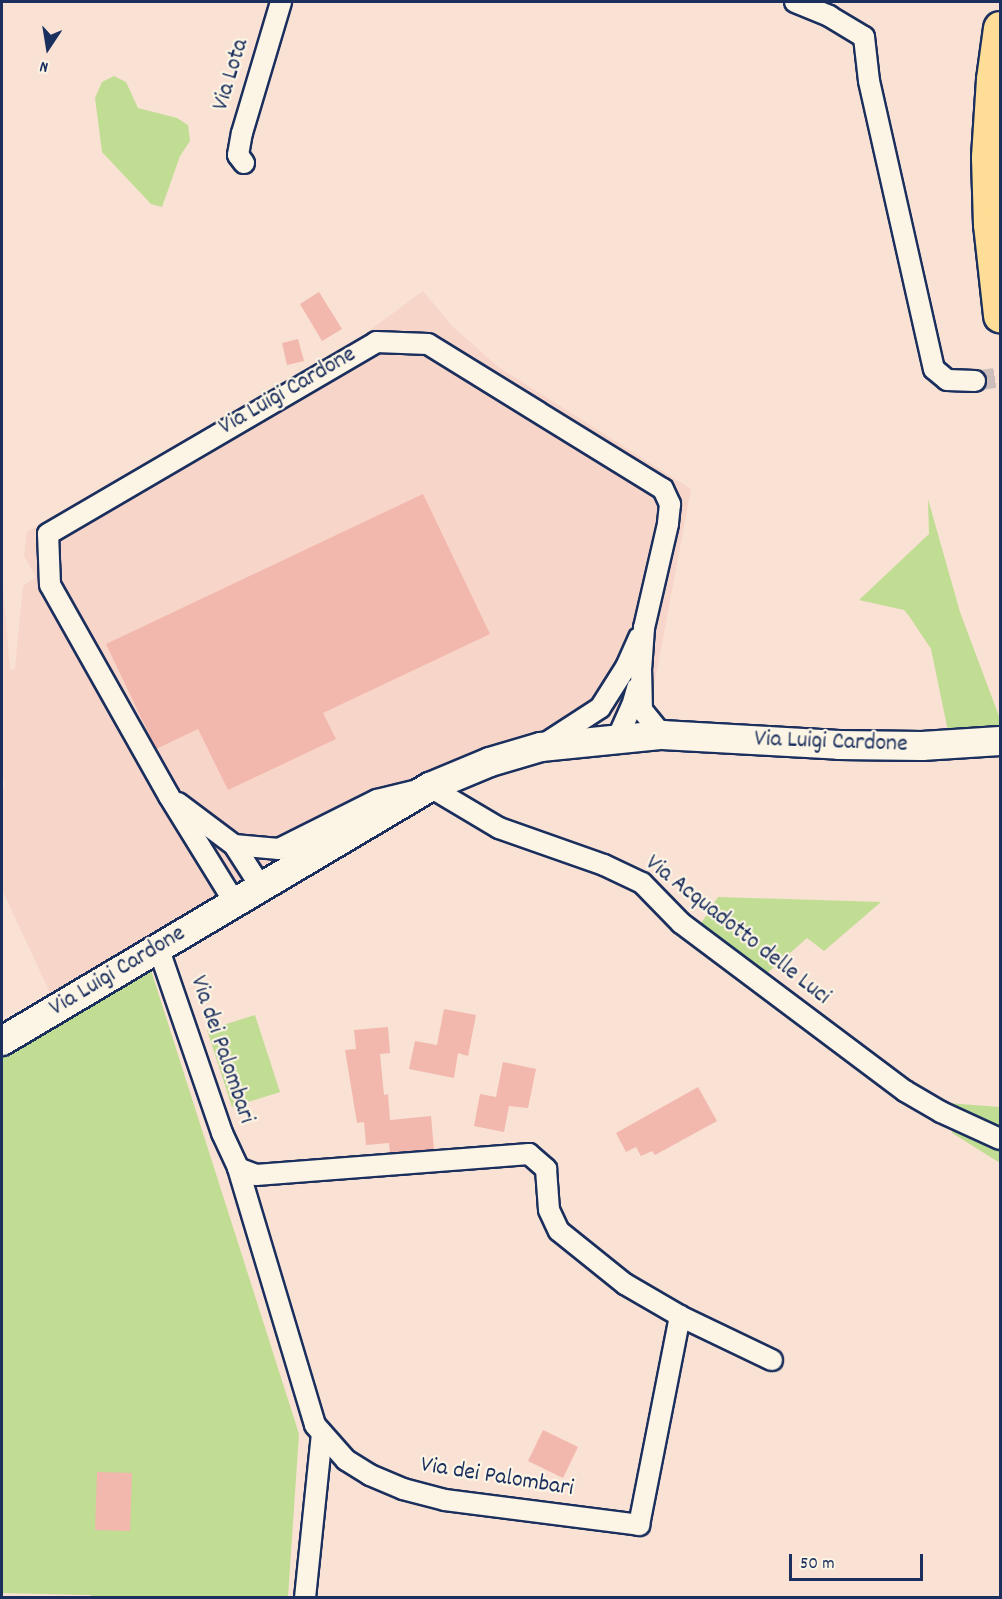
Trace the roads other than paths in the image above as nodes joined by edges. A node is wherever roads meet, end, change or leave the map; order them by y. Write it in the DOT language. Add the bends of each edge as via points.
graph roads {
  1 [pos="281,2"];
  2 [pos="795,2"];
  3 [pos="1000,28"];
  4 [pos="244,163"];
  5 [pos="1000,315"];
  6 [pos="975,381"];
  7 [pos="634,667"];
  8 [pos="662,735"];
  9 [pos="617,739"];
  10 [pos="1000,741"];
  11 [pos="541,747"];
  12 [pos="430,787"];
  13 [pos="169,796"];
  14 [pos="234,845"];
  15 [pos="261,887"];
  16 [pos="235,903"];
  17 [pos="158,947"];
  18 [pos="2,1041"];
  19 [pos="1000,1139"];
  20 [pos="238,1168"];
  21 [pos="680,1316"];
  22 [pos="772,1360"];
  23 [pos="322,1434"];
  24 [pos="305,1598"];
  1 -- 4 [label="street, Via Lota" via="242,133 238,156"];
  2 -- 6 [label="street" via="864,37 869,81 934,369 947,380"];
  3 -- 5 [label="highway" via="988,157 990,224"];
  7 -- 8 [label="street, Via Luigi Cardone" via="642,710"];
  7 -- 9 [label="street, Via Luigi Cardone" via="613,714"];
  7 -- 11 [label="street, Via Luigi Cardone" via="600,708"];
  7 -- 13 [label="street, Via Luigi Cardone" via="668,524 670,504 663,489 428,344 376,342 48,534 50,585"];
  8 -- 9 [label="main road, Via Luigi Cardone"];
  8 -- 10 [label="main road, Via Luigi Cardone" via="839,746 922,747"];
  9 -- 11 [label="main road, Via Luigi Cardone"];
  11 -- 12 [label="main road, Via Luigi Cardone" via="490,762"];
  12 -- 14 [label="street, Via Luigi Cardone" via="377,800 279,849"];
  12 -- 15 [label="main road, Via Luigi Cardone"];
  12 -- 19 [label="street, Via Acquadotto delle Luci" via="499,828 604,865 642,883 681,923 905,1091"];
  13 -- 14 [label="street, Via Luigi Cardone"];
  13 -- 16 [label="street, Via Luigi Cardone"];
  14 -- 15 [label="street, Via Luigi Cardone"];
  15 -- 16 [label="main road, Via Luigi Cardone"];
  16 -- 17 [label="main road, Via Luigi Cardone"];
  17 -- 18 [label="main road, Via Luigi Cardone"];
  17 -- 20 [label="street, Via dei Palombari" via="222,1133"];
  20 -- 21 [label="street" via="256,1175 529,1154 546,1169 549,1210 559,1231 625,1284"];
  20 -- 23 [label="street, Via dei Palombari" via="305,1397"];
  21 -- 22 [label="street"];
  21 -- 23 [label="street, Via dei Palombari" via="639,1525 445,1500 403,1489 346,1460"];
  23 -- 24 [label="street"];
}
